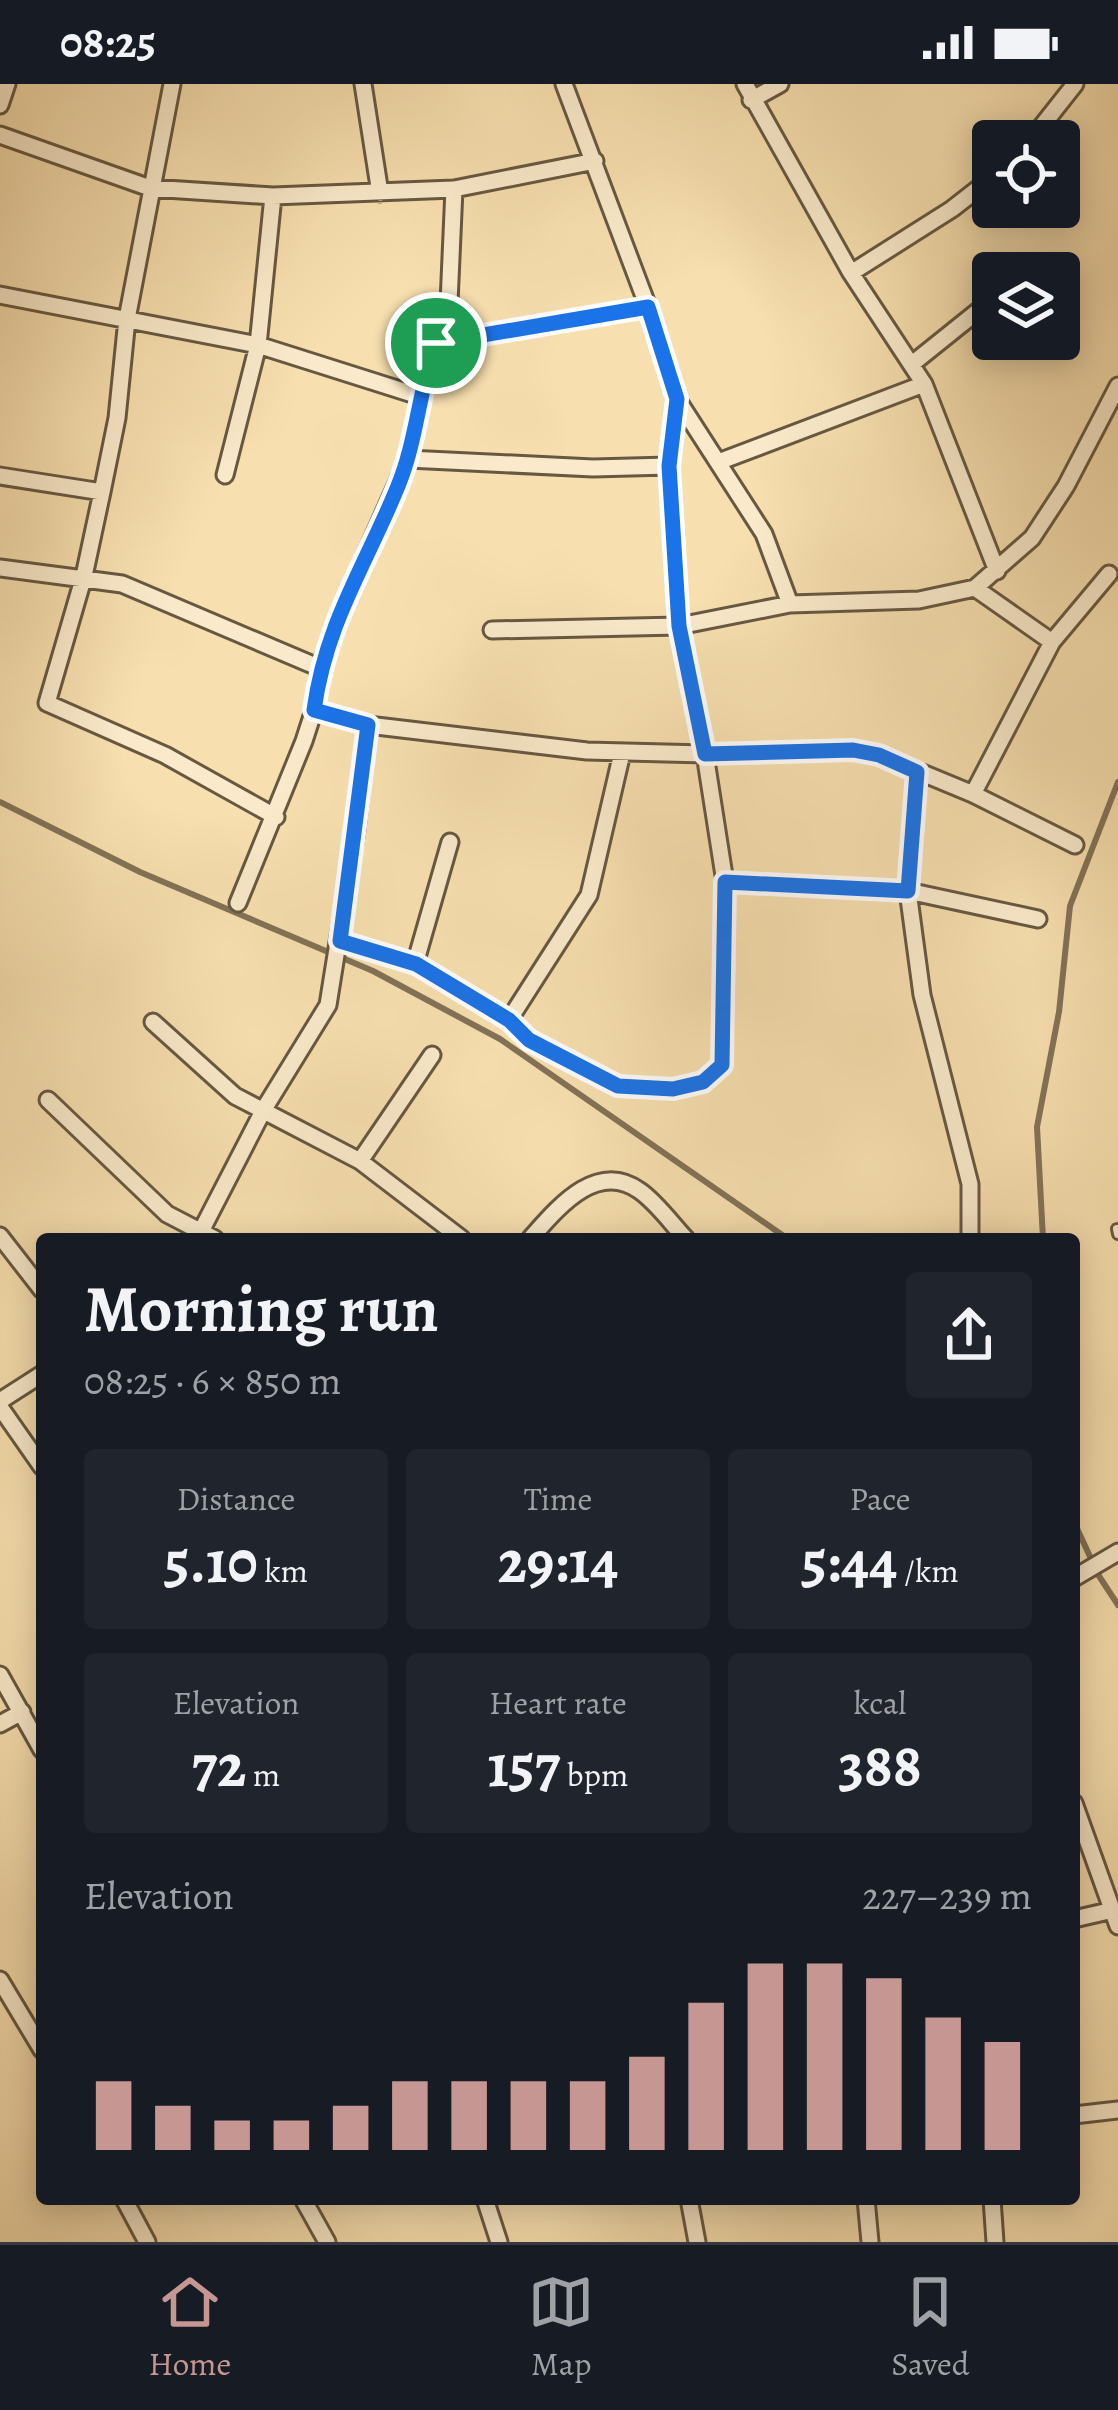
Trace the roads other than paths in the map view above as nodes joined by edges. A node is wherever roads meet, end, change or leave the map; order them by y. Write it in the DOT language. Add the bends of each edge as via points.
graph roads {
  1 [pos="7,84"];
  2 [pos="172,84"];
  3 [pos="363,84"];
  4 [pos="564,84"];
  5 [pos="780,84"];
  6 [pos="1076,84"];
  7 [pos="748,92"];
  8 [pos="0,104"];
  9 [pos="1047,120"];
  10 [pos="0,135"];
  11 [pos="595,161"];
  12 [pos="150,188"];
  13 [pos="454,189"];
  14 [pos="380,193"];
  15 [pos="972,193"];
  16 [pos="273,196"];
  17 [pos="851,272"];
  18 [pos="0,295"];
  19 [pos="648,307"];
  20 [pos="972,316"];
  21 [pos="127,319"];
  22 [pos="436,343"];
  23 [pos="258,345"];
  24 [pos="912,364"];
  25 [pos="924,384"];
  26 [pos="1118,386"];
  27 [pos="419,396"];
  28 [pos="677,399"];
  29 [pos="408,459"];
  30 [pos="721,461"];
  31 [pos="669,466"];
  32 [pos="225,475"];
  33 [pos="0,476"];
  34 [pos="102,492"];
  35 [pos="0,568"];
  36 [pos="998,571"];
  37 [pos="1109,574"];
  38 [pos="84,576"];
  39 [pos="976,588"];
  40 [pos="790,604"];
  41 [pos="679,626"];
  42 [pos="492,630"];
  43 [pos="1052,642"];
  44 [pos="320,668"];
  45 [pos="314,710"];
  46 [pos="368,725"];
  47 [pos="622,753"];
  48 [pos="705,754"];
  49 [pos="917,772"];
  50 [pos="973,794"];
  51 [pos="275,817"];
  52 [pos="449,842"];
  53 [pos="1076,845"];
  54 [pos="725,882"];
  55 [pos="908,891"];
  56 [pos="238,903"];
  57 [pos="1038,919"];
  58 [pos="340,945"];
  59 [pos="416,964"];
  60 [pos="509,1020"];
  61 [pos="153,1022"];
  62 [pos="432,1055"];
  63 [pos="48,1100"];
  64 [pos="264,1109"];
  65 [pos="360,1161"];
  66 [pos="198,1233"];
  67 [pos="207,1233"];
  68 [pos="454,1233"];
  69 [pos="536,1233"];
  70 [pos="680,1233"];
  71 [pos="970,1233"];
  72 [pos="2,1241"];
  73 [pos="36,1283"];
  74 [pos="36,1378"];
  75 [pos="0,1404"];
  76 [pos="36,1458"];
  77 [pos="1118,1552"];
  78 [pos="1080,1575"];
  79 [pos="0,1675"];
  80 [pos="22,1712"];
  81 [pos="0,1724"];
  82 [pos="36,1739"];
  83 [pos="1080,1819"];
  84 [pos="1116,1918"];
  85 [pos="1080,1919"];
  86 [pos="0,1980"];
  87 [pos="36,2040"];
  88 [pos="1118,2110"];
  89 [pos="1080,2114"];
  90 [pos="127,2205"];
  91 [pos="306,2205"];
  92 [pos="487,2205"];
  93 [pos="689,2205"];
  94 [pos="867,2205"];
  95 [pos="992,2205"];
  96 [pos="146,2242"];
  97 [pos="327,2242"];
  98 [pos="499,2242"];
  99 [pos="697,2242"];
  100 [pos="870,2242"];
  101 [pos="995,2242"];
  1 -- 8 [label="street"];
  2 -- 12 [label="street"];
  3 -- 14 [label="street"];
  4 -- 11 [label="street"];
  5 -- 7 [label="street"];
  6 -- 9 [label="street"];
  7 -- 17 [label="street"];
  10 -- 12 [label="street"];
  11 -- 13 [label="street"];
  11 -- 19 [label="street"];
  12 -- 16 [label="street"];
  12 -- 21 [label="street"];
  13 -- 14 [label="street"];
  13 -- 22 [label="street" via="449,303"];
  14 -- 16 [label="street"];
  15 -- 17 [label="street"];
  16 -- 23 [label="street"];
  17 -- 24 [label="street"];
  18 -- 21 [label="street"];
  19 -- 22 [label="street"];
  19 -- 28 [label="street"];
  20 -- 24 [label="street"];
  21 -- 23 [label="street"];
  21 -- 34 [label="street"];
  22 -- 27 [label="street"];
  23 -- 27 [label="street"];
  23 -- 32 [label="street"];
  24 -- 25 [label="street"];
  25 -- 30 [label="street"];
  25 -- 36 [label="street"];
  26 -- 36 [label="street" via="1033,538"];
  27 -- 29 [label="street"];
  28 -- 30 [label="street"];
  28 -- 31 [label="street"];
  29 -- 31 [label="street"];
  29 -- 44 [label="street"];
  30 -- 40 [label="street" via="764,534"];
  31 -- 41 [label="street"];
  33 -- 34 [label="street"];
  34 -- 38 [label="street"];
  35 -- 38 [label="street"];
  36 -- 39 [label="street"];
  37 -- 43 [label="street"];
  38 -- 44 [label="street" via="160,598"];
  38 -- 51 [label="street" via="47,703 165,755"];
  39 -- 40 [label="street" via="919,600"];
  39 -- 43 [label="street"];
  40 -- 41 [label="street"];
  41 -- 42 [label="street"];
  41 -- 48 [label="street"];
  43 -- 50 [label="street"];
  44 -- 45 [label="street"];
  45 -- 46 [label="street"];
  45 -- 51 [label="street"];
  46 -- 47 [label="street"];
  46 -- 58 [label="street"];
  47 -- 48 [label="street"];
  47 -- 60 [label="street" via="589,895"];
  48 -- 49 [label="street" via="853,750"];
  48 -- 54 [label="street"];
  49 -- 50 [label="street"];
  49 -- 55 [label="street"];
  50 -- 53 [label="street"];
  51 -- 56 [label="street"];
  52 -- 59 [label="street"];
  54 -- 55 [label="street"];
  54 -- 60 [label="street" via="722,1065 703,1082 618,1086 529,1040"];
  55 -- 57 [label="street"];
  55 -- 71 [label="street" via="922,995 970,1184"];
  58 -- 59 [label="street"];
  58 -- 64 [label="street" via="325,1011"];
  59 -- 60 [label="street"];
  61 -- 64 [label="street" via="235,1096"];
  62 -- 65 [label="street"];
  63 -- 66 [label="street" via="167,1214"];
  64 -- 65 [label="street"];
  64 -- 67 [label="street"];
  65 -- 68 [label="street"];
  69 -- 70 [label="street" via="579,1190 608,1181 642,1192"];
  72 -- 73 [label="street"];
  74 -- 75 [label="street"];
  75 -- 76 [label="street"];
  77 -- 78 [label="street"];
  79 -- 80 [label="street"];
  80 -- 81 [label="street"];
  80 -- 82 [label="street"];
  83 -- 84 [label="street"];
  84 -- 85 [label="street"];
  86 -- 87 [label="street"];
  88 -- 89 [label="street"];
  90 -- 96 [label="street"];
  91 -- 97 [label="street"];
  92 -- 98 [label="street"];
  93 -- 99 [label="street"];
  94 -- 100 [label="street"];
  95 -- 101 [label="street"];
}
